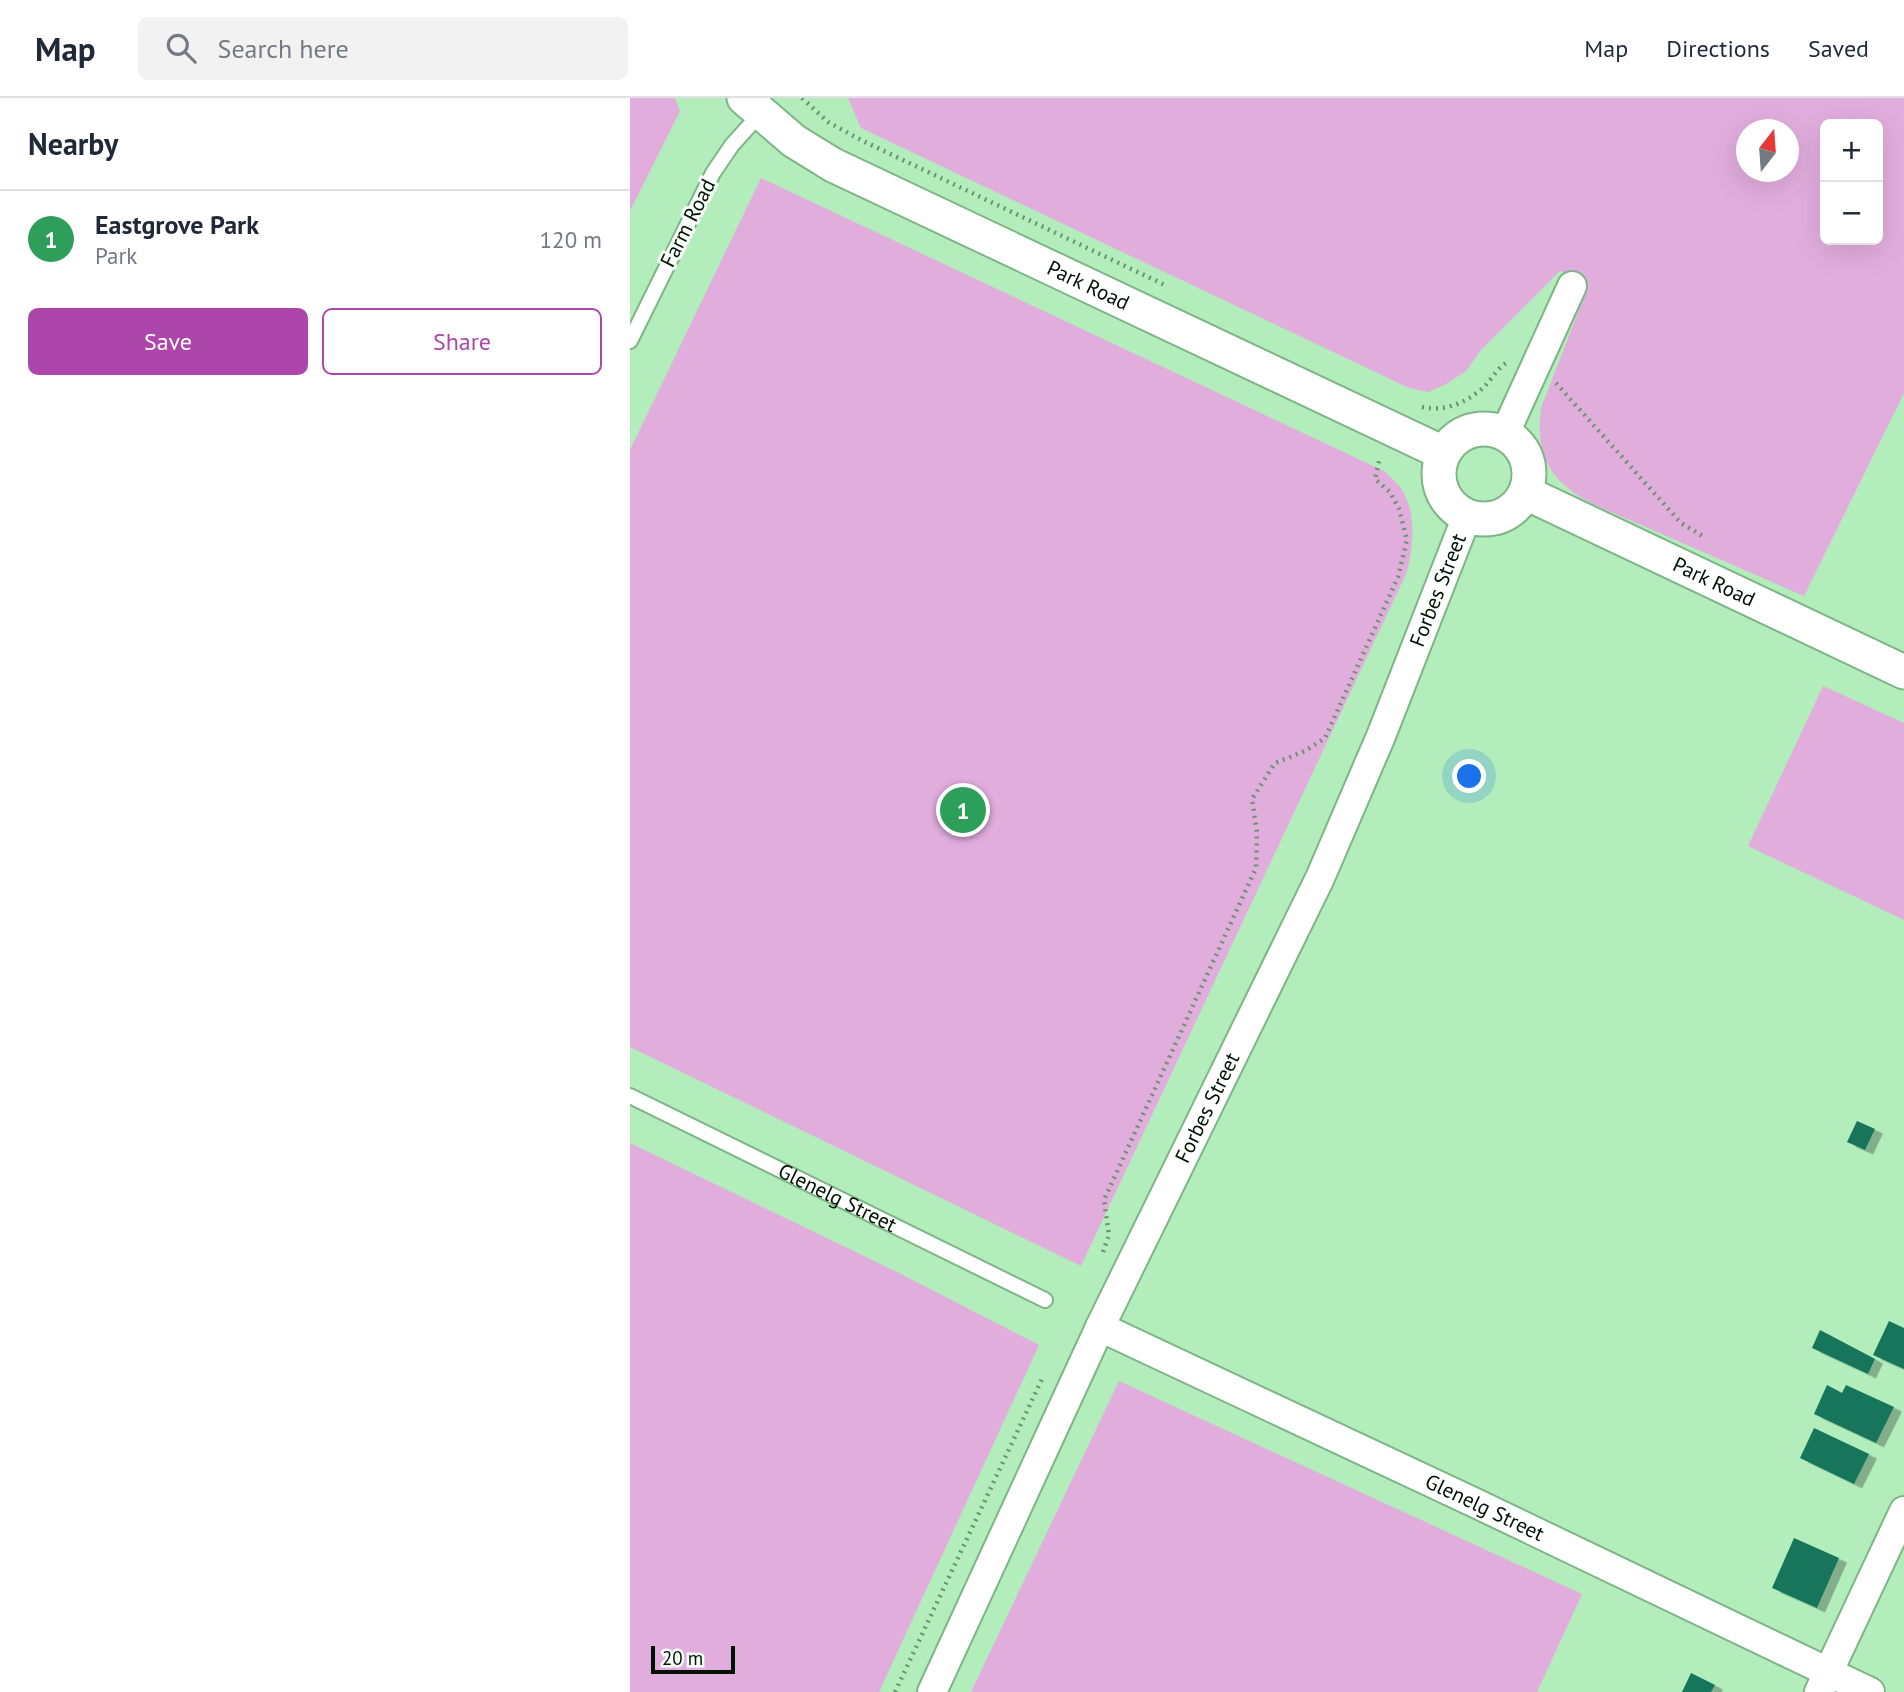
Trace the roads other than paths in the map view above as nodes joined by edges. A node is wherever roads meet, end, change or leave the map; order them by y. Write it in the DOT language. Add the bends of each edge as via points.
graph roads {
  1 [pos="752,106"];
  2 [pos="1572,285"];
  3 [pos="630,341"];
  4 [pos="1505,433"];
  5 [pos="1443,453"];
  6 [pos="1526,493"];
  7 [pos="1466,516"];
  8 [pos="1904,672"];
  9 [pos="630,1096"];
  10 [pos="1045,1300"];
  11 [pos="1100,1327"];
  12 [pos="1904,1511"];
  13 [pos="1823,1682"];
  14 [pos="932,1692"];
  15 [pos="1870,1692"];
  1 -- 3 [label="lane, Farm Road" via="713,173"];
  1 -- 5 [label="street, Park Road" via="794,141 870,184"];
  2 -- 4 [label="street"];
  4 -- 5 [label="street" via="1480,428 1469,431"];
  4 -- 6 [label="street" via="1526,455 1530,477"];
  5 -- 7 [label="street" via="1441,490"];
  6 -- 7 [label="street" via="1517,506 1498,517"];
  6 -- 8 [label="street, Park Road"];
  7 -- 11 [label="street, Forbes Street" via="1320,878"];
  9 -- 10 [label="lane, Glenelg Street"];
  11 -- 13 [label="street, Glenelg Street" via="1460,1495"];
  11 -- 14 [label="street, Forbes Street"];
  12 -- 13 [label="street"];
  13 -- 15 [label="street, Glenelg Street"];
}
